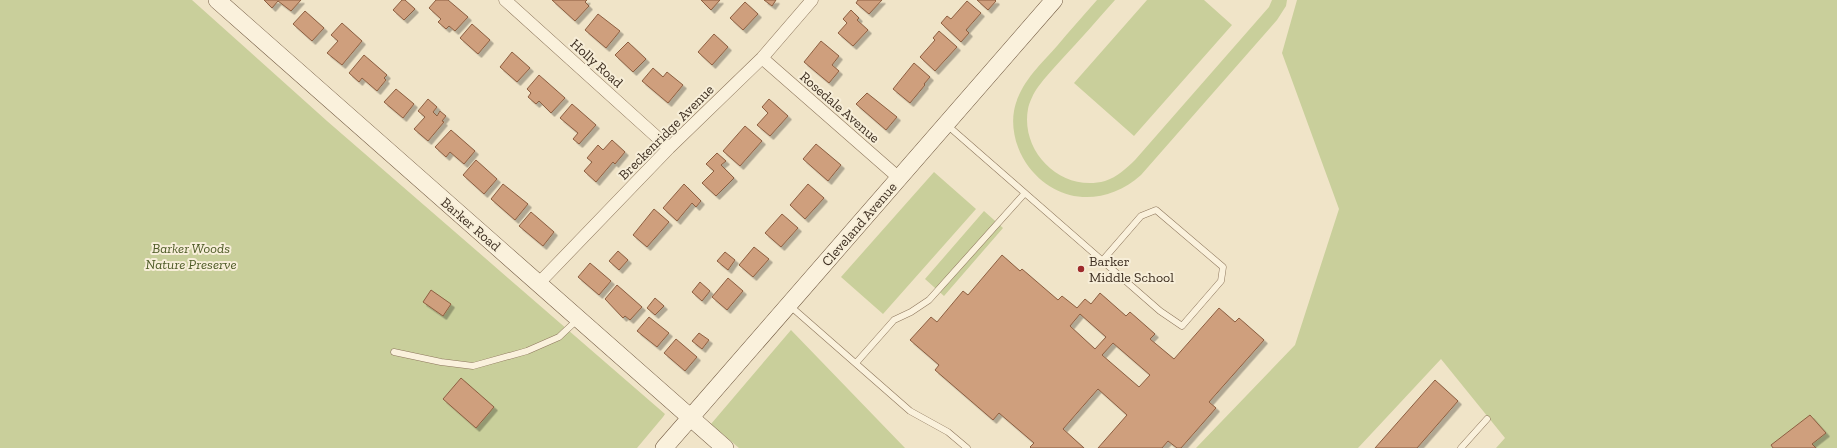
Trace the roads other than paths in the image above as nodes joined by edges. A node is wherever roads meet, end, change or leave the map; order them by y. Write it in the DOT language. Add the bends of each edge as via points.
graph roads {
  1 [pos="217,0"];
  2 [pos="506,0"];
  3 [pos="812,0"];
  4 [pos="1054,0"];
  5 [pos="762,58"];
  6 [pos="945,124"];
  7 [pos="669,148"];
  8 [pos="899,178"];
  9 [pos="1025,193"];
  10 [pos="1102,260"];
  11 [pos="538,283"];
  12 [pos="788,304"];
  13 [pos="579,319"];
  14 [pos="394,352"];
  15 [pos="856,364"];
  16 [pos="690,417"];
  17 [pos="1487,419"];
  18 [pos="664,448"];
  19 [pos="725,448"];
  20 [pos="967,448"];
  21 [pos="1461,448"];
  1 -- 11 [label="street, Barker Road"];
  2 -- 7 [label="street, Holly Road"];
  3 -- 5 [label="street, Breckenridge Avenue"];
  4 -- 6 [label="street, Cleveland Avenue"];
  5 -- 7 [label="street, Breckenridge Avenue"];
  5 -- 8 [label="street, Rosedale Avenue"];
  6 -- 8 [label="street, Cleveland Avenue"];
  6 -- 9 [label="lane"];
  7 -- 11 [label="street, Breckenridge Avenue"];
  8 -- 12 [label="street, Cleveland Avenue"];
  9 -- 10 [label="lane"];
  9 -- 15 [label="lane" via="929,300 894,320"];
  10 -- 10 [label="lane" via="1160,311 1182,326 1222,281 1223,267 1156,210 1141,216"];
  11 -- 13 [label="street, Barker Road"];
  12 -- 15 [label="lane"];
  12 -- 16 [label="street, Cleveland Avenue"];
  13 -- 14 [label="lane" via="559,337 527,351 472,366"];
  13 -- 16 [label="street, Barker Road"];
  15 -- 20 [label="lane" via="910,411 948,432"];
  16 -- 18 [label="street, Cleveland Avenue"];
  16 -- 19 [label="street, Barker Road"];
  17 -- 21 [label="lane"];
}
